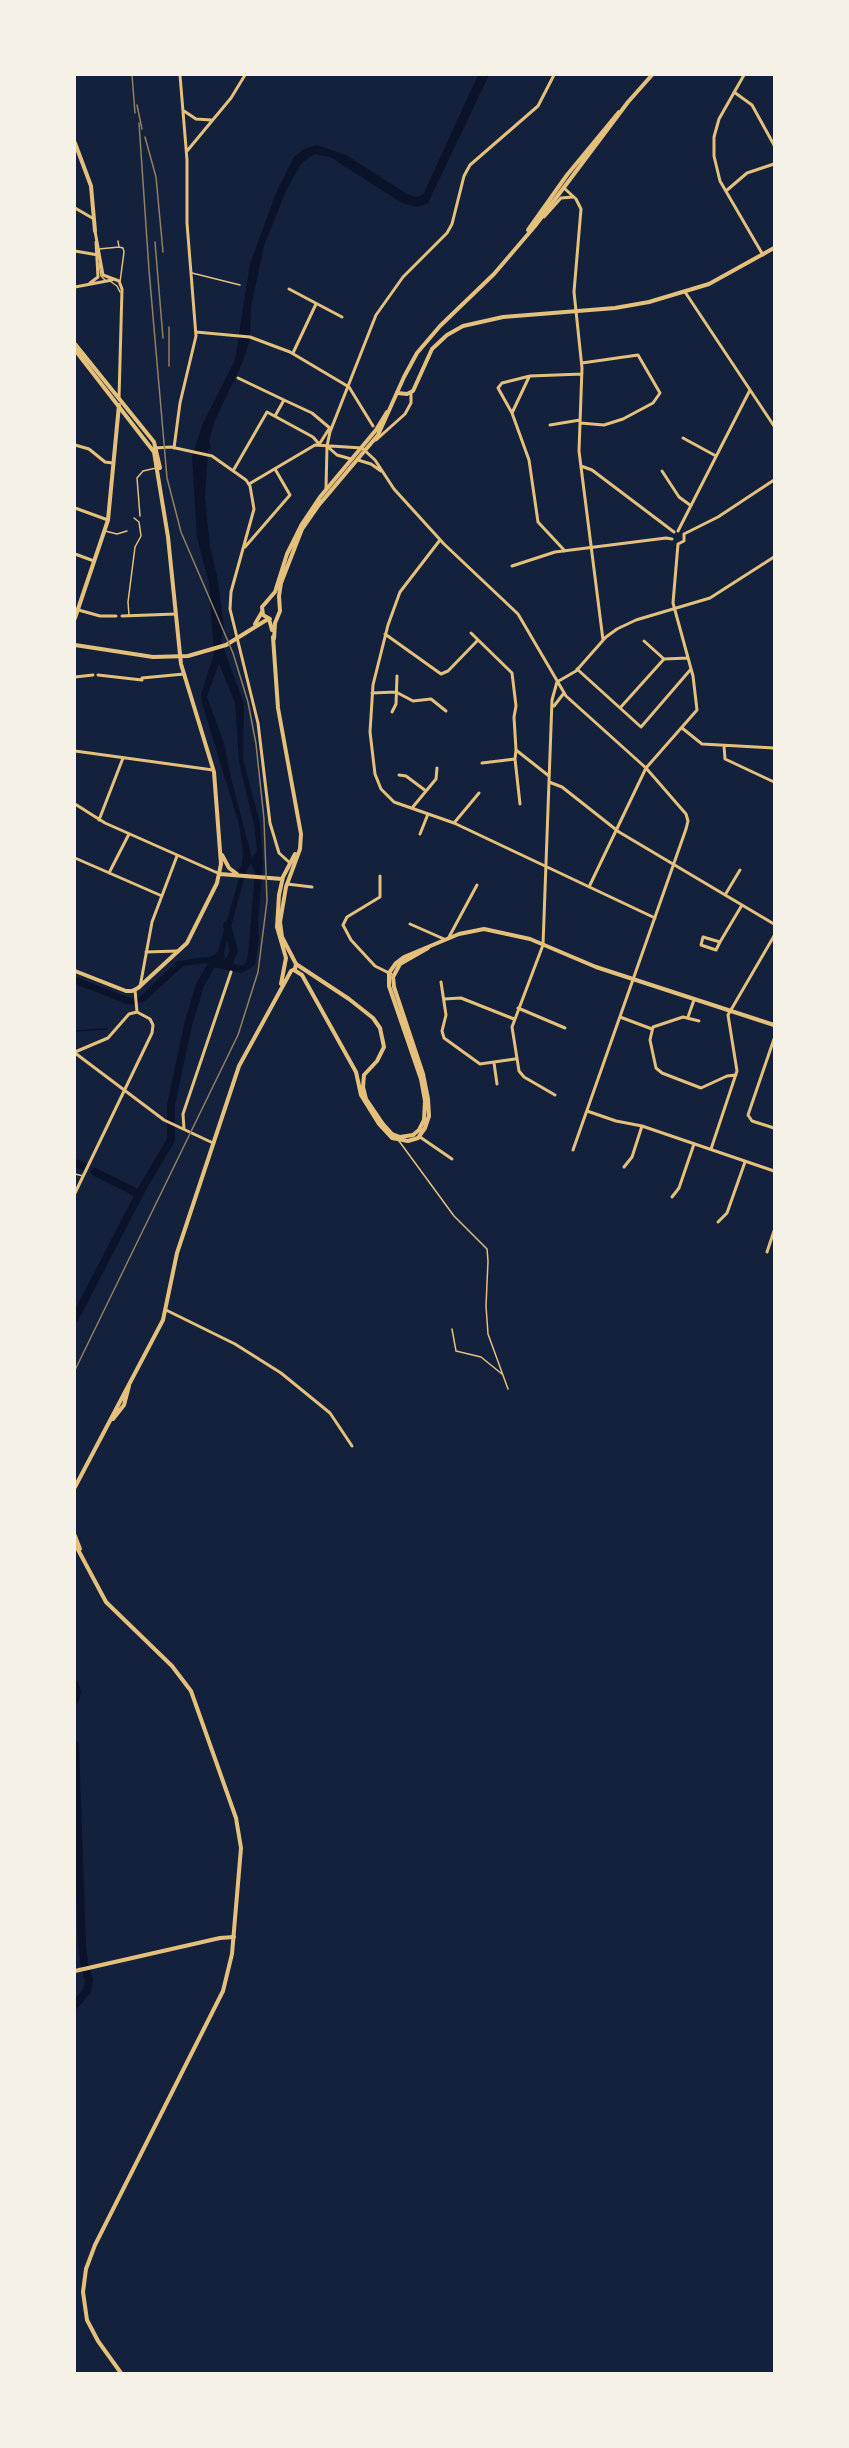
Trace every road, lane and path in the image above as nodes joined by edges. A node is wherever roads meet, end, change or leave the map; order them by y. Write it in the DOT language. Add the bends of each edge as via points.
graph roads {
  1 [pos="180,75"];
  2 [pos="245,75"];
  3 [pos="554,75"];
  4 [pos="652,75"];
  5 [pos="744,75"];
  6 [pos="734,92"];
  7 [pos="183,110"];
  8 [pos="212,119"];
  9 [pos="75,143"];
  10 [pos="774,144"];
  11 [pos="186,153"];
  12 [pos="774,164"];
  13 [pos="563,186"];
  14 [pos="726,191"];
  15 [pos="574,197"];
  16 [pos="75,208"];
  17 [pos="94,219"];
  18 [pos="538,222"];
  19 [pos="95,231"];
  20 [pos="521,240"];
  21 [pos="118,242"];
  22 [pos="119,247"];
  23 [pos="774,248"];
  24 [pos="98,249"];
  25 [pos="75,251"];
  26 [pos="98,255"];
  27 [pos="763,255"];
  28 [pos="191,273"];
  29 [pos="114,280"];
  30 [pos="109,281"];
  31 [pos="120,283"];
  32 [pos="90,284"];
  33 [pos="240,285"];
  34 [pos="75,287"];
  35 [pos="289,289"];
  36 [pos="685,292"];
  37 [pos="316,304"];
  38 [pos="342,317"];
  39 [pos="196,332"];
  40 [pos="76,350"];
  41 [pos="293,354"];
  42 [pos="582,363"];
  43 [pos="582,374"];
  44 [pos="530,376"];
  45 [pos="238,378"];
  46 [pos="347,385"];
  47 [pos="750,390"];
  48 [pos="397,393"];
  49 [pos="411,393"];
  50 [pos="119,398"];
  51 [pos="394,398"];
  52 [pos="284,400"];
  53 [pos="119,404"];
  54 [pos="512,413"];
  55 [pos="275,416"];
  56 [pos="580,422"];
  57 [pos="550,424"];
  58 [pos="373,426"];
  59 [pos="774,426"];
  60 [pos="330,429"];
  61 [pos="683,438"];
  62 [pos="75,445"];
  63 [pos="320,445"];
  64 [pos="327,446"];
  65 [pos="347,447"];
  66 [pos="367,447"];
  67 [pos="155,448"];
  68 [pos="174,448"];
  69 [pos="716,456"];
  70 [pos="354,459"];
  71 [pos="113,463"];
  72 [pos="580,466"];
  73 [pos="159,468"];
  74 [pos="275,469"];
  75 [pos="233,471"];
  76 [pos="662,471"];
  77 [pos="384,474"];
  78 [pos="774,480"];
  79 [pos="249,484"];
  80 [pos="325,491"];
  81 [pos="690,505"];
  82 [pos="75,508"];
  83 [pos="140,516"];
  84 [pos="134,518"];
  85 [pos="108,520"];
  86 [pos="105,531"];
  87 [pos="127,531"];
  88 [pos="676,531"];
  89 [pos="684,534"];
  90 [pos="672,539"];
  91 [pos="440,540"];
  92 [pos="678,544"];
  93 [pos="591,548"];
  94 [pos="243,549"];
  95 [pos="565,551"];
  96 [pos="75,554"];
  97 [pos="774,557"];
  98 [pos="94,561"];
  99 [pos="512,566"];
  100 [pos="267,602"];
  101 [pos="279,606"];
  102 [pos="76,609"];
  103 [pos="674,609"];
  104 [pos="262,612"];
  105 [pos="176,614"];
  106 [pos="129,615"];
  107 [pos="116,616"];
  108 [pos="122,616"];
  109 [pos="277,617"];
  110 [pos="75,618"];
  111 [pos="268,619"];
  112 [pos="252,627"];
  113 [pos="471,633"];
  114 [pos="386,634"];
  115 [pos="274,639"];
  116 [pos="478,640"];
  117 [pos="603,640"];
  118 [pos="644,641"];
  119 [pos="75,645"];
  120 [pos="688,658"];
  121 [pos="664,659"];
  122 [pos="578,669"];
  123 [pos="691,669"];
  124 [pos="184,674"];
  125 [pos="93,675"];
  126 [pos="98,675"];
  127 [pos="75,676"];
  128 [pos="397,676"];
  129 [pos="557,682"];
  130 [pos="397,692"];
  131 [pos="372,693"];
  132 [pos="564,693"];
  133 [pos="620,708"];
  134 [pos="446,711"];
  135 [pos="392,712"];
  136 [pos="552,713"];
  137 [pos="682,728"];
  138 [pos="724,746"];
  139 [pos="774,748"];
  140 [pos="516,750"];
  141 [pos="75,752"];
  142 [pos="123,758"];
  143 [pos="515,759"];
  144 [pos="482,763"];
  145 [pos="437,768"];
  146 [pos="646,768"];
  147 [pos="213,770"];
  148 [pos="399,775"];
  149 [pos="549,776"];
  150 [pos="549,782"];
  151 [pos="774,782"];
  152 [pos="426,791"];
  153 [pos="479,793"];
  154 [pos="75,804"];
  155 [pos="520,804"];
  156 [pos="412,808"];
  157 [pos="428,814"];
  158 [pos="99,820"];
  159 [pos="454,823"];
  160 [pos="616,831"];
  161 [pos="129,834"];
  162 [pos="420,834"];
  163 [pos="220,850"];
  164 [pos="177,856"];
  165 [pos="75,858"];
  166 [pos="292,865"];
  167 [pos="674,865"];
  168 [pos="546,866"];
  169 [pos="740,870"];
  170 [pos="109,873"];
  171 [pos="220,874"];
  172 [pos="237,875"];
  173 [pos="380,876"];
  174 [pos="282,879"];
  175 [pos="287,882"];
  176 [pos="477,885"];
  177 [pos="312,887"];
  178 [pos="590,887"];
  179 [pos="725,895"];
  180 [pos="162,896"];
  181 [pos="742,905"];
  182 [pos="655,918"];
  183 [pos="410,924"];
  184 [pos="774,924"];
  185 [pos="774,936"];
  186 [pos="449,937"];
  187 [pos="444,939"];
  188 [pos="720,942"];
  189 [pos="543,945"];
  190 [pos="179,951"];
  191 [pos="146,952"];
  192 [pos="294,962"];
  193 [pos="285,965"];
  194 [pos="293,970"];
  195 [pos="75,971"];
  196 [pos="231,972"];
  197 [pos="391,974"];
  198 [pos="312,976"];
  199 [pos="633,980"];
  200 [pos="306,982"];
  201 [pos="441,982"];
  202 [pos="140,987"];
  203 [pos="135,990"];
  204 [pos="279,994"];
  205 [pos="444,999"];
  206 [pos="694,1000"];
  207 [pos="518,1008"];
  208 [pos="730,1011"];
  209 [pos="137,1012"];
  210 [pos="620,1017"];
  211 [pos="688,1017"];
  212 [pos="514,1019"];
  213 [pos="699,1022"];
  214 [pos="774,1025"];
  215 [pos="565,1028"];
  216 [pos="652,1029"];
  217 [pos="774,1039"];
  218 [pos="75,1053"];
  219 [pos="515,1059"];
  220 [pos="494,1063"];
  221 [pos="356,1072"];
  222 [pos="364,1075"];
  223 [pos="736,1075"];
  224 [pos="497,1084"];
  225 [pos="124,1092"];
  226 [pos="555,1095"];
  227 [pos="587,1111"];
  228 [pos="642,1126"];
  229 [pos="774,1128"];
  230 [pos="184,1129"];
  231 [pos="394,1135"];
  232 [pos="420,1137"];
  233 [pos="399,1141"];
  234 [pos="214,1143"];
  235 [pos="694,1144"];
  236 [pos="573,1149"];
  237 [pos="711,1149"];
  238 [pos="452,1159"];
  239 [pos="745,1161"];
  240 [pos="624,1167"];
  241 [pos="774,1171"];
  242 [pos="75,1174"];
  243 [pos="83,1176"];
  244 [pos="75,1192"];
  245 [pos="672,1197"];
  246 [pos="718,1222"];
  247 [pos="774,1231"];
  248 [pos="767,1252"];
  249 [pos="166,1310"];
  250 [pos="452,1329"];
  251 [pos="502,1375"];
  252 [pos="508,1389"];
  253 [pos="352,1446"];
  254 [pos="75,1489"];
  255 [pos="75,1536"];
  256 [pos="75,1544"];
  257 [pos="87,1567"];
  258 [pos="234,1937"];
  259 [pos="75,1971"];
  260 [pos="121,2373"];
  1 -- 7 [label="street"];
  2 -- 8 [label="street"];
  3 -- 46 [label="street" via="538,106 476,158 465,173 449,230 380,307"];
  4 -- 13 [label="main road"];
  5 -- 6 [label="street"];
  6 -- 10 [label="street" via="752,105"];
  6 -- 14 [label="street" via="719,119 714,142 715,165"];
  7 -- 8 [label="street" via="199,120"];
  7 -- 11 [label="street"];
  8 -- 11 [label="street"];
  9 -- 17 [label="main road" via="90,183"];
  11 -- 28 [label="street"];
  12 -- 14 [label="street" via="751,171"];
  13 -- 15 [label="street"];
  13 -- 18 [label="main road"];
  13 -- 20 [label="main road"];
  14 -- 27 [label="street"];
  15 -- 18 [label="street" via="561,198"];
  15 -- 42 [label="street" via="581,216 574,292"];
  16 -- 17 [label="street"];
  17 -- 19 [label="main road"];
  18 -- 20 [label="main road"];
  19 -- 24 [label="street"];
  19 -- 24 [label="street"];
  20 -- 48 [label="main road" via="494,274 427,340"];
  21 -- 22 [label="lane"];
  22 -- 24 [label="lane"];
  22 -- 31 [label="lane" via="124,252"];
  23 -- 27 [label="main road"];
  24 -- 26 [label="street"];
  25 -- 26 [label="street"];
  26 -- 29 [label="street" via="105,276"];
  26 -- 30 [label="lane" via="100,275"];
  26 -- 32 [label="street" via="98,277"];
  27 -- 36 [label="main road" via="714,282"];
  28 -- 33 [label="lane"];
  28 -- 39 [label="street"];
  29 -- 30 [label="street"];
  29 -- 31 [label="street"];
  30 -- 32 [label="street"];
  30 -- 50 [label="lane" via="120,293"];
  31 -- 50 [label="street" via="123,298"];
  32 -- 34 [label="street"];
  35 -- 37 [label="street"];
  36 -- 47 [label="street"];
  36 -- 49 [label="main road" via="630,306 509,316 463,326 432,349"];
  37 -- 38 [label="street"];
  37 -- 41 [label="street"];
  39 -- 41 [label="street" via="252,337"];
  39 -- 68 [label="street"];
  40 -- 50 [label="main road"];
  40 -- 53 [label="main road"];
  41 -- 46 [label="street"];
  42 -- 43 [label="street"];
  42 -- 56 [label="street" via="638,355 660,393 653,403 621,420 604,425"];
  43 -- 44 [label="street"];
  43 -- 56 [label="street"];
  44 -- 54 [label="street"];
  44 -- 54 [label="street" via="498,386"];
  45 -- 52 [label="street"];
  46 -- 58 [label="street"];
  46 -- 60 [label="street"];
  47 -- 59 [label="street"];
  47 -- 69 [label="street"];
  48 -- 49 [label="main road"];
  48 -- 51 [label="main road"];
  49 -- 66 [label="street" via="405,414"];
  50 -- 53 [label="main road"];
  50 -- 67 [label="main road"];
  51 -- 66 [label="main road" via="380,432"];
  51 -- 66 [label="main road" via="366,442"];
  52 -- 55 [label="street"];
  52 -- 60 [label="street" via="312,413"];
  53 -- 67 [label="main road"];
  53 -- 71 [label="main road"];
  54 -- 95 [label="street" via="530,464 538,522"];
  55 -- 63 [label="street" via="313,436"];
  55 -- 75 [label="street" via="267,412"];
  56 -- 57 [label="street"];
  56 -- 72 [label="street"];
  60 -- 63 [label="street"];
  60 -- 64 [label="street"];
  61 -- 69 [label="street"];
  62 -- 71 [label="street"];
  63 -- 64 [label="street"];
  63 -- 74 [label="street"];
  64 -- 65 [label="street"];
  64 -- 70 [label="street"];
  64 -- 80 [label="street"];
  65 -- 66 [label="street"];
  65 -- 70 [label="street"];
  66 -- 70 [label="main road"];
  66 -- 77 [label="street"];
  67 -- 68 [label="street"];
  67 -- 73 [label="main road"];
  68 -- 75 [label="street" via="209,455"];
  69 -- 81 [label="street"];
  70 -- 77 [label="street"];
  70 -- 80 [label="main road"];
  70 -- 101 [label="main road" via="352,467 302,529 282,580"];
  71 -- 85 [label="main road"];
  72 -- 88 [label="street" via="592,470"];
  72 -- 93 [label="street"];
  73 -- 83 [label="lane" via="144,470 138,476"];
  73 -- 105 [label="main road"];
  74 -- 79 [label="street"];
  74 -- 94 [label="street" via="290,495"];
  75 -- 79 [label="street"];
  76 -- 81 [label="street" via="679,497"];
  77 -- 91 [label="street"];
  78 -- 89 [label="street"];
  79 -- 94 [label="street" via="254,509"];
  80 -- 100 [label="main road" via="298,530 275,592"];
  81 -- 88 [label="street"];
  82 -- 85 [label="street"];
  84 -- 106 [label="lane" via="139,522 141,536 135,547"];
  85 -- 86 [label="main road"];
  86 -- 87 [label="lane"];
  86 -- 98 [label="main road"];
  88 -- 89 [label="street"];
  88 -- 90 [label="street"];
  89 -- 92 [label="street" via="685,540"];
  90 -- 92 [label="street"];
  90 -- 93 [label="street"];
  91 -- 114 [label="street" via="402,589"];
  91 -- 129 [label="street" via="518,614"];
  92 -- 103 [label="street"];
  93 -- 95 [label="street"];
  93 -- 117 [label="street"];
  94 -- 166 [label="street" via="230,597 231,613 257,717 272,828 279,853"];
  95 -- 99 [label="street"];
  96 -- 98 [label="street"];
  97 -- 103 [label="street" via="710,598"];
  98 -- 102 [label="main road"];
  100 -- 101 [label="main road"];
  100 -- 104 [label="main road"];
  101 -- 109 [label="main road"];
  102 -- 107 [label="street"];
  102 -- 110 [label="main road"];
  103 -- 117 [label="street" via="632,621"];
  103 -- 120 [label="street"];
  104 -- 111 [label="main road"];
  104 -- 112 [label="main road"];
  105 -- 106 [label="street"];
  105 -- 124 [label="main road"];
  106 -- 108 [label="street"];
  109 -- 111 [label="main road"];
  109 -- 115 [label="main road"];
  111 -- 112 [label="main road"];
  111 -- 115 [label="main road"];
  112 -- 119 [label="main road" via="213,650 188,656 164,658"];
  113 -- 116 [label="street"];
  114 -- 116 [label="street" via="441,674"];
  114 -- 131 [label="street"];
  115 -- 166 [label="main road" via="278,708 301,839"];
  116 -- 140 [label="street" via="513,674"];
  117 -- 122 [label="street"];
  118 -- 121 [label="street"];
  120 -- 121 [label="street"];
  120 -- 123 [label="street"];
  121 -- 133 [label="street"];
  122 -- 129 [label="street"];
  122 -- 133 [label="street"];
  123 -- 133 [label="street" via="640,727"];
  123 -- 137 [label="street" via="697,708"];
  124 -- 126 [label="street" via="142,680"];
  124 -- 147 [label="main road"];
  125 -- 127 [label="street"];
  128 -- 130 [label="street"];
  129 -- 132 [label="street"];
  129 -- 136 [label="street"];
  130 -- 131 [label="street"];
  130 -- 134 [label="street" via="413,701 432,700"];
  130 -- 135 [label="street"];
  131 -- 156 [label="street" via="370,732 377,782 390,799"];
  132 -- 136 [label="street" via="556,700"];
  132 -- 146 [label="street"];
  136 -- 149 [label="street"];
  137 -- 138 [label="street" via="700,744"];
  137 -- 146 [label="street"];
  138 -- 139 [label="street"];
  138 -- 151 [label="street" via="725,759"];
  140 -- 143 [label="street"];
  140 -- 149 [label="street"];
  141 -- 142 [label="street"];
  142 -- 147 [label="street"];
  142 -- 158 [label="street"];
  143 -- 144 [label="street"];
  143 -- 155 [label="street"];
  145 -- 152 [label="street"];
  146 -- 160 [label="street"];
  146 -- 167 [label="street" via="688,819"];
  147 -- 163 [label="main road"];
  148 -- 152 [label="street"];
  149 -- 150 [label="street"];
  150 -- 160 [label="street"];
  150 -- 168 [label="street"];
  152 -- 156 [label="street"];
  153 -- 159 [label="street"];
  154 -- 158 [label="street"];
  156 -- 157 [label="street"];
  157 -- 159 [label="street"];
  157 -- 162 [label="street"];
  158 -- 161 [label="street"];
  159 -- 168 [label="street"];
  160 -- 167 [label="street"];
  160 -- 178 [label="street"];
  161 -- 164 [label="street"];
  161 -- 170 [label="street"];
  163 -- 171 [label="main road"];
  163 -- 172 [label="main road"];
  164 -- 171 [label="street"];
  164 -- 180 [label="street"];
  165 -- 170 [label="street"];
  166 -- 174 [label="main road"];
  166 -- 175 [label="main road"];
  167 -- 179 [label="street"];
  167 -- 182 [label="street"];
  168 -- 178 [label="street"];
  168 -- 189 [label="street"];
  169 -- 179 [label="street"];
  170 -- 180 [label="street"];
  171 -- 172 [label="main road"];
  171 -- 190 [label="main road" via="187,943"];
  172 -- 174 [label="main road"];
  173 -- 197 [label="street" via="380,897 345,920 344,928 378,969"];
  174 -- 175 [label="main road"];
  174 -- 193 [label="main road" via="276,924"];
  175 -- 177 [label="street"];
  175 -- 192 [label="main road" via="280,929"];
  176 -- 186 [label="street"];
  178 -- 182 [label="street"];
  179 -- 181 [label="street"];
  180 -- 191 [label="street"];
  181 -- 184 [label="street"];
  181 -- 188 [label="street"];
  182 -- 199 [label="street"];
  183 -- 187 [label="street"];
  185 -- 208 [label="street"];
  186 -- 187 [label="main road"];
  186 -- 189 [label="main road" via="484,929"];
  187 -- 197 [label="main road" via="401,959"];
  188 -- 188 [label="street" via="704,938 701,945 716,950"];
  189 -- 199 [label="main road"];
  189 -- 207 [label="street"];
  190 -- 191 [label="street"];
  190 -- 202 [label="main road"];
  191 -- 202 [label="street"];
  192 -- 193 [label="main road" via="289,960"];
  192 -- 194 [label="main road"];
  192 -- 198 [label="main road"];
  193 -- 194 [label="main road"];
  193 -- 204 [label="main road"];
  194 -- 200 [label="main road"];
  194 -- 204 [label="main road"];
  195 -- 203 [label="main road" via="126,991"];
  196 -- 230 [label="street" via="183,1114"];
  197 -- 231 [label="main road" via="389,986 421,1079 425,1109 417,1132 407,1137"];
  197 -- 232 [label="main road" via="427,1090 428,1120"];
  198 -- 200 [label="street"];
  198 -- 222 [label="main road" via="349,999 380,1028 383,1050"];
  199 -- 206 [label="main road"];
  199 -- 210 [label="street"];
  200 -- 221 [label="main road"];
  201 -- 205 [label="street"];
  202 -- 203 [label="main road"];
  203 -- 209 [label="street"];
  204 -- 234 [label="main road" via="239,1066"];
  205 -- 212 [label="street" via="461,998"];
  205 -- 220 [label="street" via="444,1038 480,1064"];
  206 -- 208 [label="main road"];
  206 -- 211 [label="street"];
  207 -- 212 [label="street"];
  207 -- 215 [label="street"];
  208 -- 214 [label="main road"];
  208 -- 223 [label="street"];
  209 -- 218 [label="street" via="129,1014 108,1038"];
  209 -- 225 [label="street" via="150,1019 153,1029"];
  210 -- 216 [label="street"];
  210 -- 227 [label="street"];
  211 -- 213 [label="street"];
  211 -- 216 [label="street" via="657,1024"];
  212 -- 219 [label="street"];
  216 -- 223 [label="street" via="655,1067 660,1072 703,1088"];
  217 -- 229 [label="street" via="748,1117"];
  218 -- 225 [label="street"];
  219 -- 220 [label="street"];
  219 -- 226 [label="street" via="522,1075"];
  220 -- 224 [label="street"];
  221 -- 222 [label="street"];
  221 -- 233 [label="main road" via="363,1099 386,1134"];
  222 -- 231 [label="main road" via="366,1099"];
  223 -- 237 [label="street"];
  225 -- 230 [label="street"];
  225 -- 243 [label="street"];
  227 -- 228 [label="street"];
  227 -- 236 [label="street"];
  228 -- 235 [label="street"];
  228 -- 240 [label="street" via="632,1157"];
  230 -- 234 [label="street"];
  231 -- 233 [label="lane"];
  232 -- 233 [label="main road"];
  232 -- 238 [label="street"];
  233 -- 251 [label="lane" via="454,1216 487,1249 488,1326"];
  234 -- 249 [label="main road" via="177,1253"];
  235 -- 237 [label="street"];
  235 -- 245 [label="street" via="679,1188"];
  237 -- 239 [label="street"];
  239 -- 241 [label="street"];
  239 -- 246 [label="street" via="727,1213"];
  242 -- 243 [label="lane"];
  243 -- 244 [label="street"];
  247 -- 248 [label="street"];
  249 -- 253 [label="street" via="231,1341 281,1373 330,1413"];
  249 -- 254 [label="main road"];
  250 -- 251 [label="lane" via="455,1350 481,1357"];
  251 -- 252 [label="lane"];
  255 -- 257 [label="main road"];
  256 -- 257 [label="main road"];
  257 -- 258 [label="main road" via="109,1605 180,1674 195,1698 240,1836"];
  258 -- 259 [label="main road"];
  258 -- 260 [label="main road" via="228,1976 215,2009 87,2265 83,2292 87,2320"];
}
